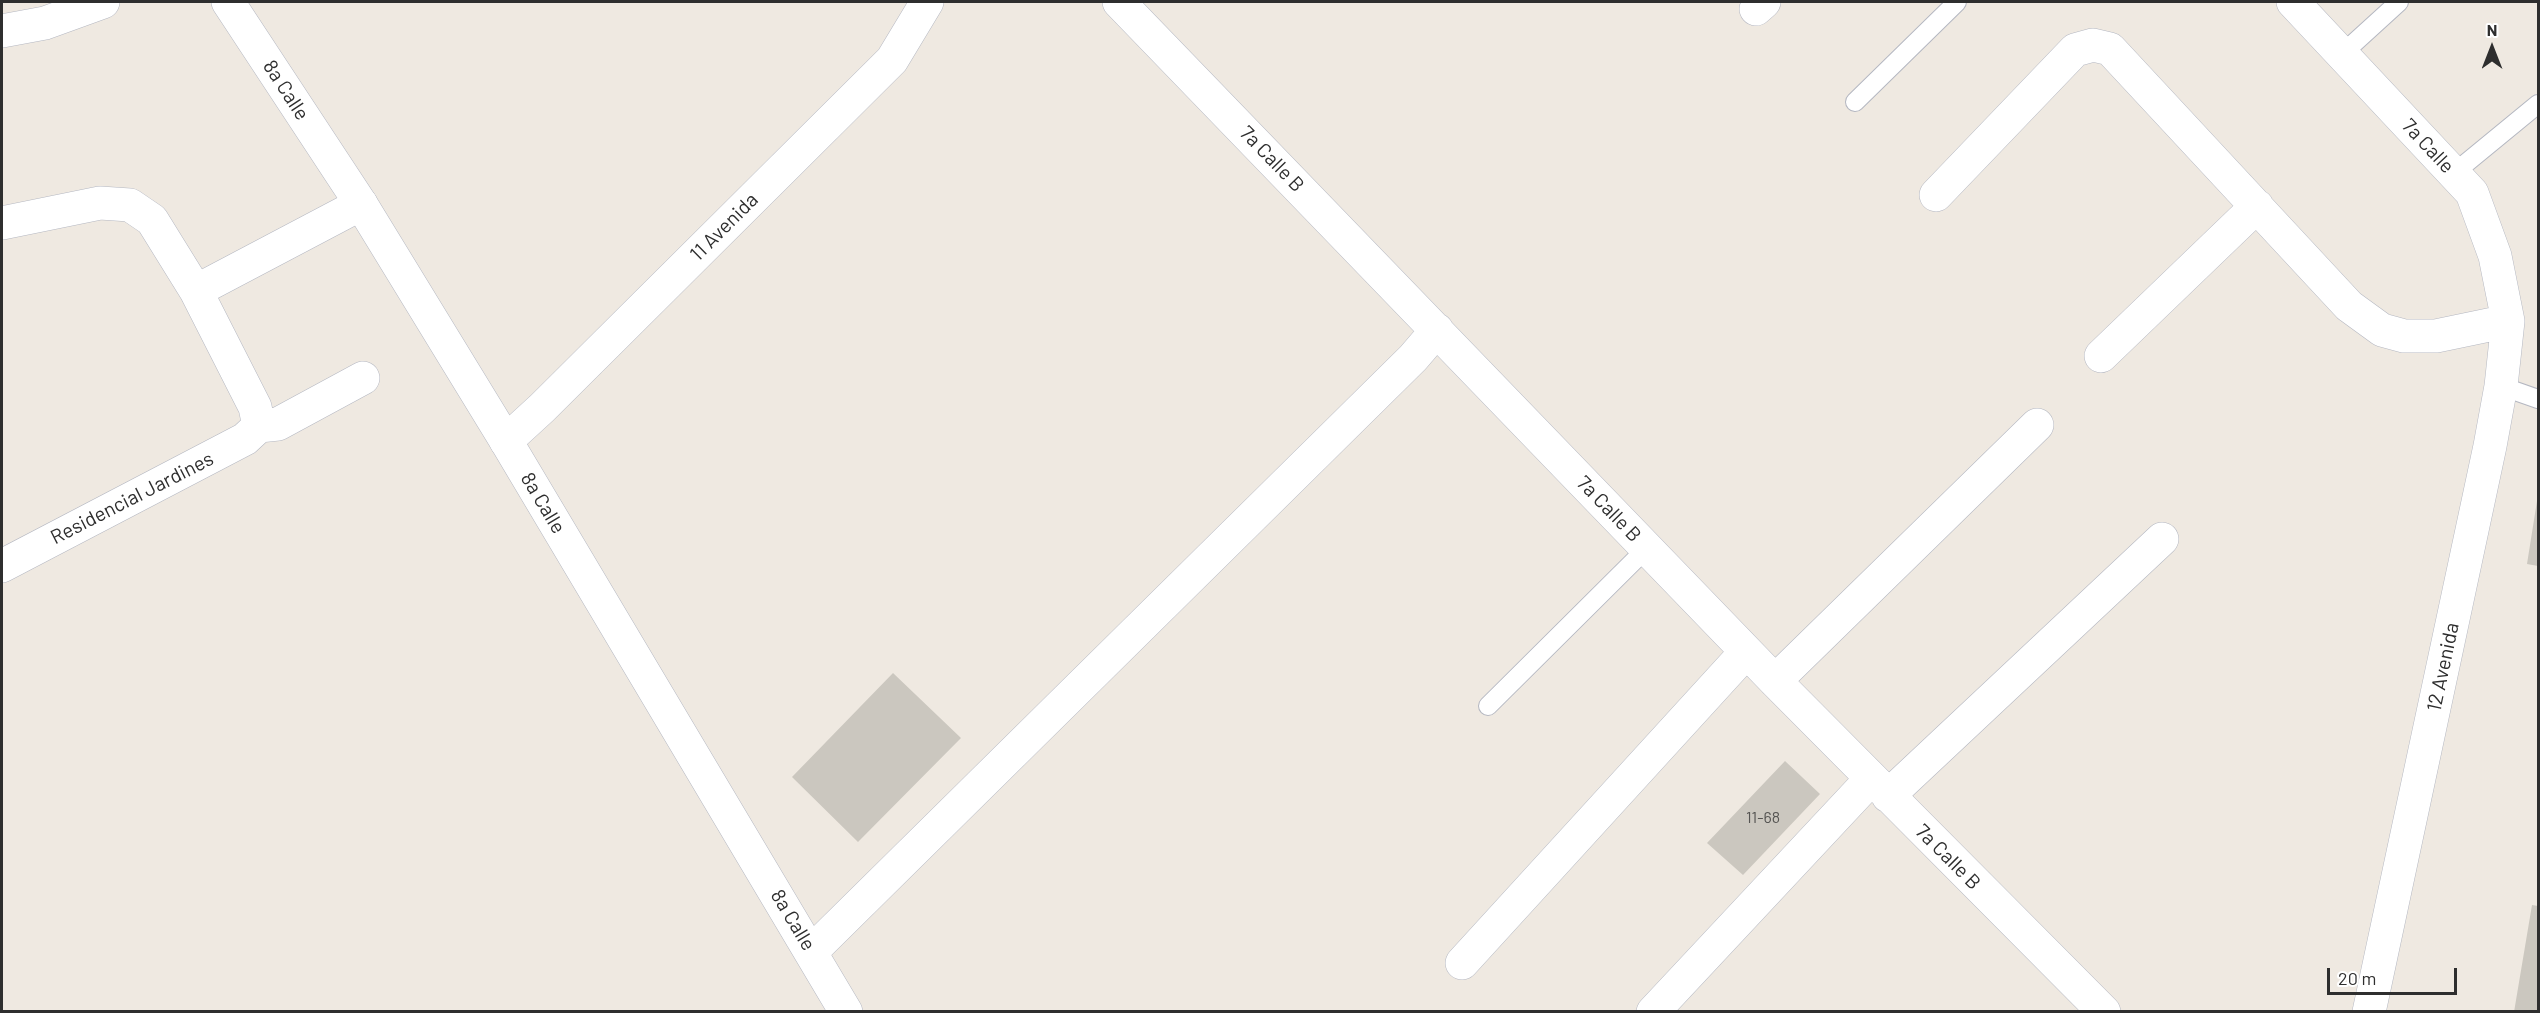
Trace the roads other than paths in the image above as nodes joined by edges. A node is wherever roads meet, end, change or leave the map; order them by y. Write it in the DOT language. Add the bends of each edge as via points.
graph roads {
  1 [pos="103,2"];
  2 [pos="228,2"];
  3 [pos="927,2"];
  4 [pos="1119,2"];
  5 [pos="1957,2"];
  6 [pos="2293,2"];
  7 [pos="2399,2"];
  8 [pos="2,31"];
  9 [pos="2342,54"];
  10 [pos="1856,102"];
  11 [pos="2538,104"];
  12 [pos="2454,173"];
  13 [pos="1935,195"];
  14 [pos="361,204"];
  15 [pos="2257,206"];
  16 [pos="2,223"];
  17 [pos="196,291"];
  18 [pos="2508,321"];
  19 [pos="1437,330"];
  20 [pos="2101,356"];
  21 [pos="363,378"];
  22 [pos="2501,387"];
  23 [pos="2538,399"];
  24 [pos="2037,425"];
  25 [pos="259,426"];
  26 [pos="506,441"];
  27 [pos="2162,539"];
  28 [pos="1646,549"];
  29 [pos="2,566"];
  30 [pos="1746,652"];
  31 [pos="1775,681"];
  32 [pos="1488,706"];
  33 [pos="1879,787"];
  34 [pos="812,951"];
  35 [pos="1462,963"];
  36 [pos="846,1011"];
  37 [pos="1653,1011"];
  38 [pos="2104,1011"];
  39 [pos="2369,1011"];
  1 -- 8 [label="street" via="45,23"];
  2 -- 14 [label="street, 8a Calle"];
  3 -- 26 [label="street, 11 Avenida" via="892,60"];
  4 -- 19 [label="street, 7a Calle B"];
  5 -- 10 [label="lane"];
  6 -- 9 [label="street, 7a Calle"];
  7 -- 9 [label="lane"];
  9 -- 12 [label="street, 7a Calle"];
  11 -- 12 [label="lane"];
  12 -- 18 [label="street, 7a Calle" via="2476,203 2495,256"];
  13 -- 15 [label="street" via="2074,50 2093,45 2110,49"];
  14 -- 17 [label="street"];
  14 -- 26 [label="street, 8a Calle"];
  15 -- 18 [label="street" via="2349,306 2382,330 2404,336 2436,336"];
  15 -- 20 [label="street"];
  16 -- 17 [label="street" via="100,203 130,205 152,220"];
  17 -- 25 [label="street" via="255,407"];
  18 -- 22 [label="street, 12 Avenida"];
  19 -- 28 [label="street, 7a Calle B"];
  19 -- 34 [label="street"];
  21 -- 25 [label="street, Residencial Jardines" via="278,424"];
  22 -- 23 [label="lane"];
  22 -- 39 [label="street, 12 Avenida"];
  24 -- 31 [label="street"];
  25 -- 29 [label="street, Residencial Jardines" via="245,439"];
  26 -- 34 [label="street, 8a Calle"];
  27 -- 33 [label="street"];
  28 -- 30 [label="street, 7a Calle B"];
  28 -- 32 [label="lane"];
  30 -- 31 [label="street, 7a Calle B"];
  30 -- 35 [label="street"];
  31 -- 33 [label="street, 7a Calle B"];
  33 -- 37 [label="street"];
  33 -- 38 [label="street, 7a Calle B"];
  34 -- 36 [label="street, 8a Calle"];
}
